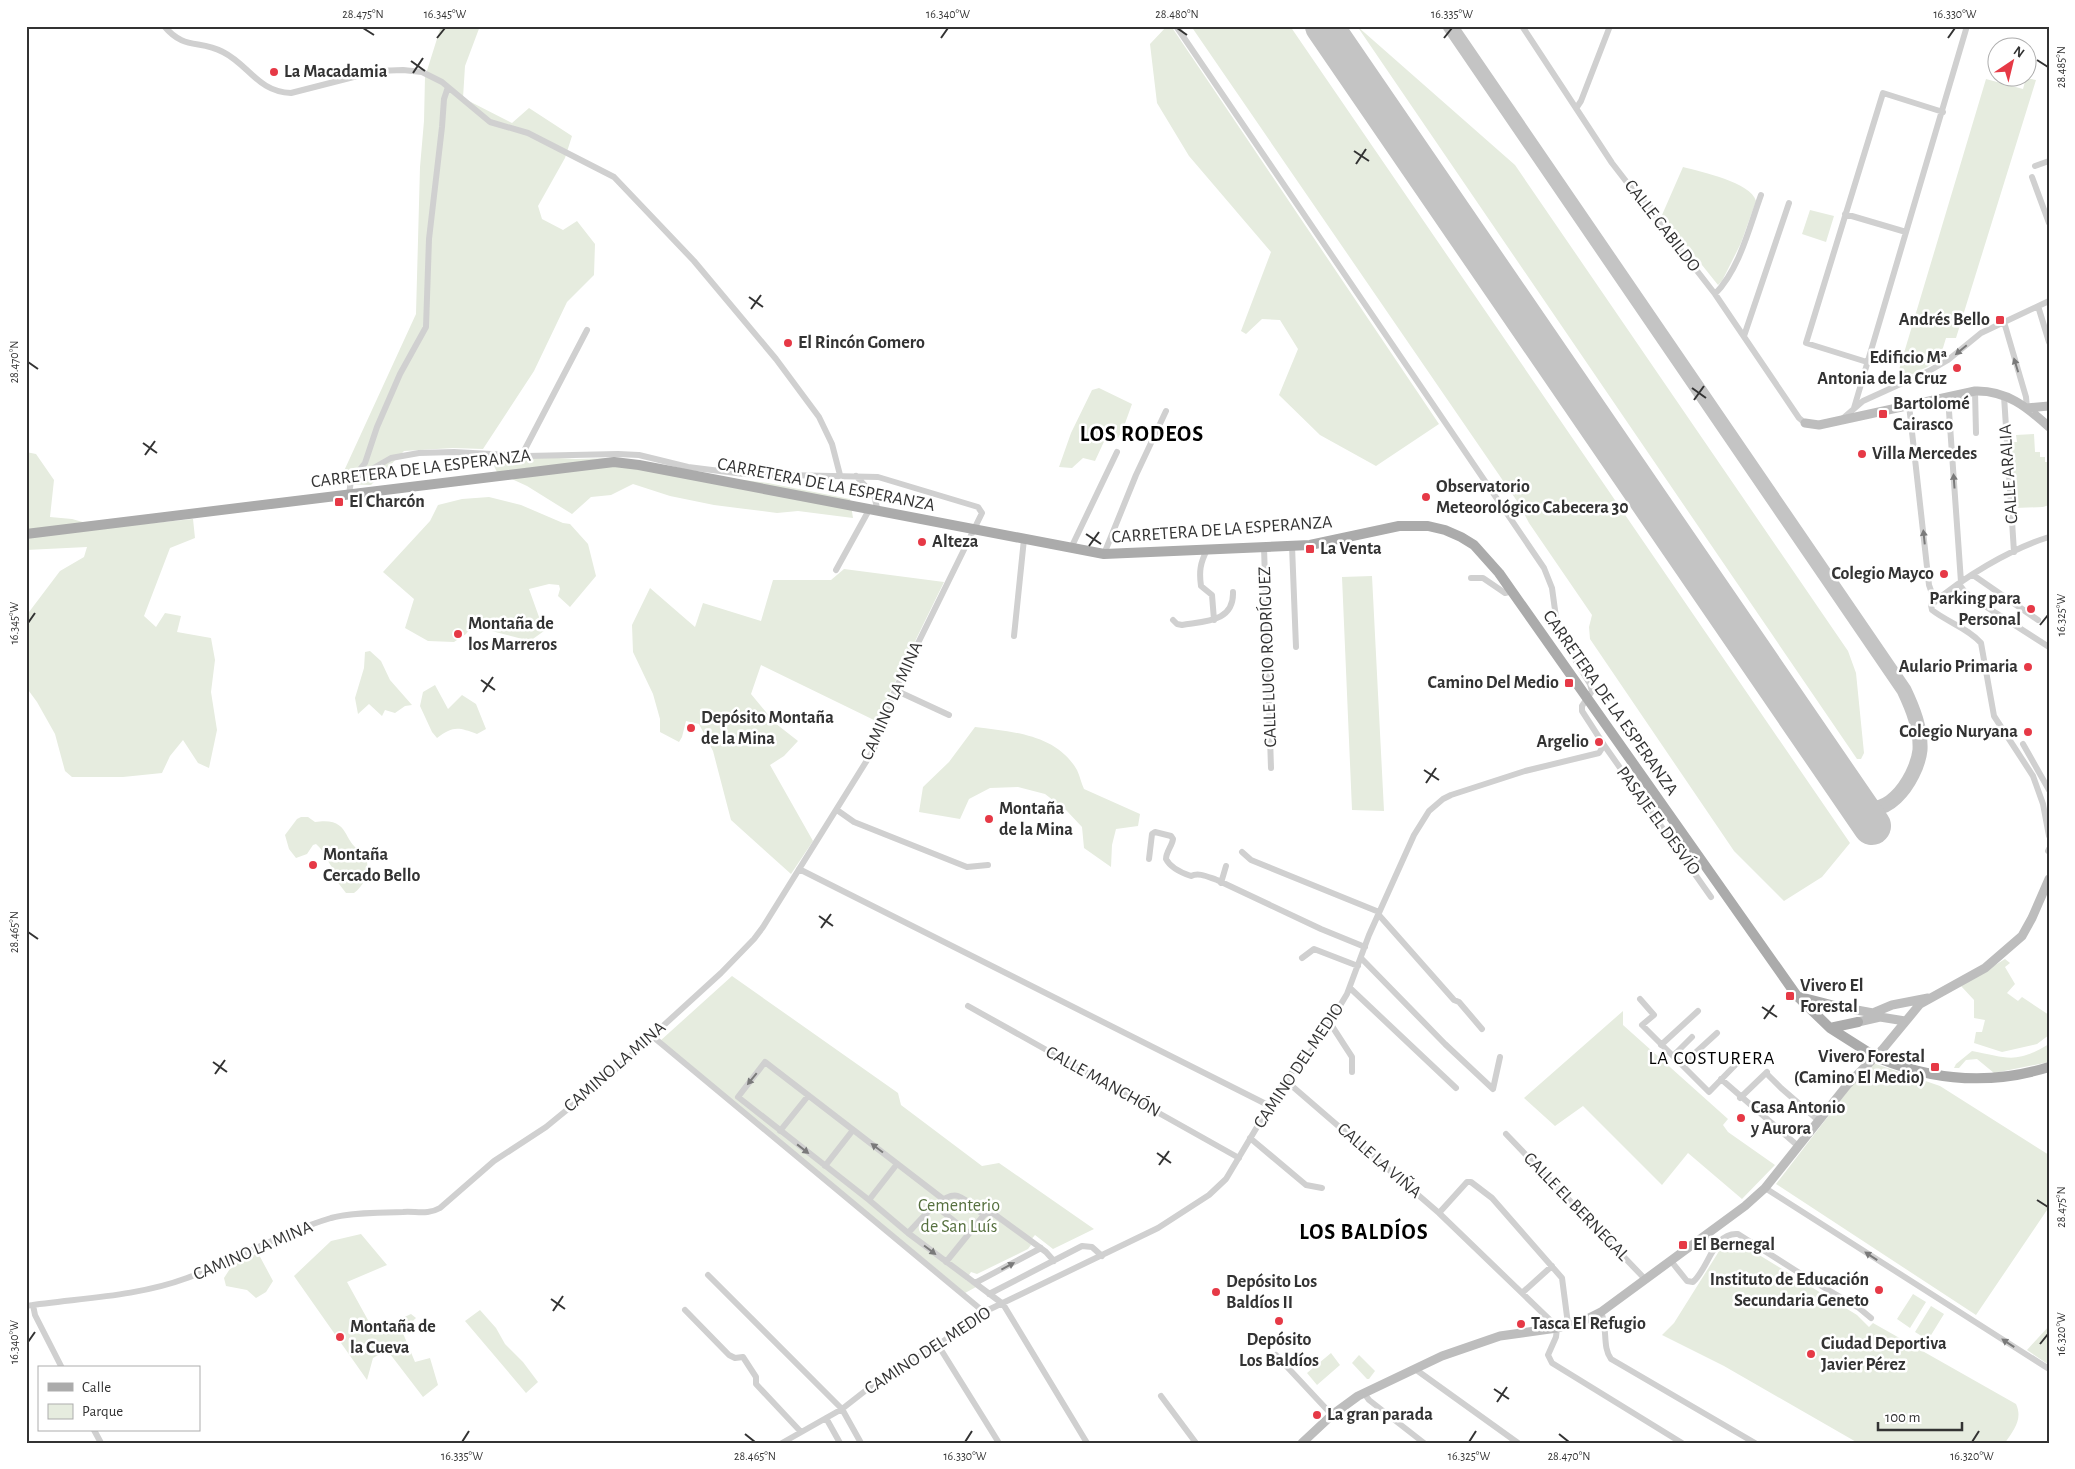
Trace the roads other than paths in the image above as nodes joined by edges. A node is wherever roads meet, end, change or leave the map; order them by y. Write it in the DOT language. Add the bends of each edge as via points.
graph roads {
  1 [pos="164,26"];
  2 [pos="1176,26"];
  3 [pos="1522,26"];
  4 [pos="1610,26"];
  5 [pos="1968,26"];
  6 [pos="448,86"];
  7 [pos="1577,107"];
  8 [pos="1943,112"];
  9 [pos="2049,161"];
  10 [pos="2035,166"];
  11 [pos="2032,176"];
  12 [pos="1761,195"];
  13 [pos="1789,202"];
  14 [pos="1845,214"];
  15 [pos="2049,223"];
  16 [pos="1906,232"];
  17 [pos="1715,294"];
  18 [pos="2049,301"];
  19 [pos="2038,306"];
  20 [pos="2004,322"];
  21 [pos="587,330"];
  22 [pos="1744,336"];
  23 [pos="2049,342"];
  24 [pos="1868,362"];
  25 [pos="1975,391"];
  26 [pos="2004,396"];
  27 [pos="1872,397"];
  28 [pos="1948,397"];
  29 [pos="1860,398"];
  30 [pos="1909,405"];
  31 [pos="2049,406"];
  32 [pos="2027,408"];
  33 [pos="1166,411"];
  34 [pos="1874,413"];
  35 [pos="1865,415"];
  36 [pos="1838,422"];
  37 [pos="1806,423"];
  38 [pos="2049,427"];
  39 [pos="1976,433"];
  40 [pos="1117,452"];
  41 [pos="527,456"];
  42 [pos="840,475"];
  43 [pos="856,476"];
  44 [pos="351,481"];
  45 [pos="350,494"];
  46 [pos="873,511"];
  47 [pos="974,530"];
  48 [pos="26,534"];
  49 [pos="2047,539"];
  50 [pos="1024,540"];
  51 [pos="1292,546"];
  52 [pos="1264,547"];
  53 [pos="1071,548"];
  54 [pos="1207,550"];
  55 [pos="2014,552"];
  56 [pos="1104,554"];
  57 [pos="836,570"];
  58 [pos="1972,575"];
  59 [pos="1471,578"];
  60 [pos="1960,583"];
  61 [pos="1512,591"];
  62 [pos="1233,592"];
  63 [pos="1933,604"];
  64 [pos="1173,620"];
  65 [pos="1214,620"];
  66 [pos="2038,620"];
  67 [pos="1014,636"];
  68 [pos="1296,647"];
  69 [pos="2049,647"];
  70 [pos="896,690"];
  71 [pos="1588,699"];
  72 [pos="949,715"];
  73 [pos="2023,744"];
  74 [pos="1604,746"];
  75 [pos="1271,768"];
  76 [pos="2049,790"];
  77 [pos="836,810"];
  78 [pos="2049,836"];
  79 [pos="1242,852"];
  80 [pos="1149,859"];
  81 [pos="988,865"];
  82 [pos="1226,866"];
  83 [pos="798,869"];
  84 [pos="2049,879"];
  85 [pos="1221,883"];
  86 [pos="1711,897"];
  87 [pos="1379,913"];
  88 [pos="1365,947"];
  89 [pos="1302,958"];
  90 [pos="1361,958"];
  91 [pos="1358,966"];
  92 [pos="1350,988"];
  93 [pos="1796,996"];
  94 [pos="1931,998"];
  95 [pos="1640,999"];
  96 [pos="1896,1004"];
  97 [pos="968,1006"];
  98 [pos="1835,1006"];
  99 [pos="1698,1011"];
  100 [pos="1887,1016"];
  101 [pos="1906,1019"];
  102 [pos="1858,1022"];
  103 [pos="1330,1023"];
  104 [pos="1826,1025"];
  105 [pos="1482,1029"];
  106 [pos="1716,1033"];
  107 [pos="1894,1035"];
  108 [pos="652,1036"];
  109 [pos="1692,1037"];
  110 [pos="1661,1045"];
  111 [pos="1857,1046"];
  112 [pos="1745,1055"];
  113 [pos="1673,1056"];
  114 [pos="1500,1057"];
  115 [pos="1682,1065"];
  116 [pos="2049,1067"];
  117 [pos="1352,1072"];
  118 [pos="1721,1079"];
  119 [pos="1285,1080"];
  120 [pos="1456,1088"];
  121 [pos="808,1096"];
  122 [pos="1740,1098"];
  123 [pos="1268,1105"];
  124 [pos="1819,1121"];
  125 [pos="853,1130"];
  126 [pos="780,1131"];
  127 [pos="1506,1134"];
  128 [pos="1250,1138"];
  129 [pos="1798,1146"];
  130 [pos="1239,1158"];
  131 [pos="897,1164"];
  132 [pos="825,1166"];
  133 [pos="1322,1188"];
  134 [pos="1765,1188"];
  135 [pos="943,1199"];
  136 [pos="870,1200"];
  137 [pos="1439,1213"];
  138 [pos="984,1215"];
  139 [pos="908,1233"];
  140 [pos="969,1233"];
  141 [pos="1041,1248"];
  142 [pos="1102,1256"];
  143 [pos="1054,1261"];
  144 [pos="1671,1261"];
  145 [pos="946,1262"];
  146 [pos="1552,1266"];
  147 [pos="708,1275"];
  148 [pos="1646,1279"];
  149 [pos="975,1283"];
  150 [pos="1522,1293"];
  151 [pos="989,1294"];
  152 [pos="1003,1304"];
  153 [pos="30,1306"];
  154 [pos="686,1310"];
  155 [pos="984,1312"];
  156 [pos="1601,1312"];
  157 [pos="1871,1318"];
  158 [pos="1568,1324"];
  159 [pos="1557,1328"];
  160 [pos="938,1345"];
  161 [pos="1276,1355"];
  162 [pos="61,1366"];
  163 [pos="1415,1369"];
  164 [pos="2049,1369"];
  165 [pos="1364,1393"];
  166 [pos="1161,1396"];
  167 [pos="842,1409"];
  168 [pos="1332,1415"];
  169 [pos="826,1418"];
  170 [pos="801,1432"];
  171 [pos="782,1443"];
  172 [pos="840,1443"];
  173 [pos="861,1443"];
  174 [pos="999,1443"];
  175 [pos="1087,1443"];
  176 [pos="1196,1443"];
  177 [pos="1302,1443"];
  178 [pos="1424,1443"];
  179 [pos="1518,1443"];
  180 [pos="1682,1443"];
  181 [pos="1756,1443"];
  1 -- 6 [label="street" via="181,41 223,52 265,86 280,92 291,93 377,71 403,70 422,72"];
  2 -- 71 [label="street" via="1544,568 1552,588 1558,632 1590,684 1592,691"];
  3 -- 7 [label="street, CALLE CABILDO"];
  4 -- 7 [label="street"];
  5 -- 8 [label="street"];
  6 -- 42 [label="street" via="490,122 528,133 623,184 736,309 776,359 819,417 832,444"];
  6 -- 44 [label="street" via="429,239 426,327 400,374 365,463"];
  7 -- 17 [label="street, CALLE CABILDO" via="1612,162 1639,198 1651,207"];
  8 -- 14 [label="street" via="1883,93"];
  8 -- 16 [label="street"];
  9 -- 10 [label="street"];
  11 -- 15 [label="street"];
  12 -- 17 [label="street" via="1740,252"];
  13 -- 22 [label="street"];
  14 -- 16 [label="street"];
  14 -- 24 [label="street" via="1806,343"];
  16 -- 24 [label="street"];
  17 -- 22 [label="street, CALLE CABILDO"];
  18 -- 19 [label="street"];
  19 -- 20 [label="street"];
  19 -- 23 [label="street"];
  20 -- 27 [label="street, one-way" via="1981,333 1930,372"];
  32 -- 20 [label="street, one-way"];
  21 -- 41 [label="street" via="525,449"];
  22 -- 37 [label="street, CALLE CABILDO" via="1799,418"];
  24 -- 29 [label="street"];
  25 -- 26 [label="main road" via="1988,390"];
  25 -- 28 [label="main road"];
  25 -- 39 [label="street"];
  26 -- 32 [label="main road"];
  26 -- 55 [label="street, CALLE ARALIA"];
  27 -- 29 [label="street"];
  27 -- 34 [label="street"];
  28 -- 30 [label="main road"];
  60 -- 28 [label="street, one-way"];
  29 -- 35 [label="street" via="1860,408"];
  29 -- 36 [label="street"];
  30 -- 34 [label="main road"];
  63 -- 30 [label="street, one-way"];
  31 -- 32 [label="main road"];
  32 -- 38 [label="main road"];
  33 -- 56 [label="street"];
  34 -- 35 [label="main road"];
  35 -- 36 [label="main road"];
  36 -- 37 [label="main road"];
  40 -- 53 [label="street"];
  41 -- 42 [label="street" via="639,455 688,467 744,474"];
  41 -- 44 [label="street" via="454,452 406,455 391,458"];
  42 -- 43 [label="street"];
  43 -- 46 [label="street" via="874,494"];
  43 -- 47 [label="street, CAMINO LA MINA" via="895,480 978,507 982,513"];
  44 -- 45 [label="street"];
  45 -- 46 [label="main road, CARRETERA DE LA ESPERANZA" via="614,462"];
  45 -- 48 [label="main road, CARRETERA DE LA ESPERANZA"];
  46 -- 47 [label="main road, CARRETERA DE LA ESPERANZA"];
  46 -- 57 [label="street"];
  47 -- 50 [label="main road, CARRETERA DE LA ESPERANZA"];
  47 -- 70 [label="street, CAMINO LA MINA"];
  49 -- 55 [label="street"];
  50 -- 53 [label="main road, CARRETERA DE LA ESPERANZA"];
  50 -- 67 [label="street"];
  51 -- 52 [label="main road, CARRETERA DE LA ESPERANZA"];
  51 -- 61 [label="main road, CARRETERA DE LA ESPERANZA" via="1322,543 1399,526 1437,528 1452,532 1474,545"];
  51 -- 68 [label="street"];
  52 -- 54 [label="main road, CARRETERA DE LA ESPERANZA"];
  52 -- 75 [label="street, CALLE LUCIO RODRÍGUEZ"];
  53 -- 56 [label="main road, CARRETERA DE LA ESPERANZA"];
  54 -- 56 [label="main road, CARRETERA DE LA ESPERANZA"];
  54 -- 65 [label="street" via="1202,560 1201,586 1212,595"];
  55 -- 58 [label="street"];
  58 -- 60 [label="street"];
  58 -- 66 [label="street"];
  59 -- 61 [label="street" via="1484,578 1505,593"];
  60 -- 63 [label="street"];
  60 -- 69 [label="street" via="1974,599"];
  61 -- 71 [label="main road, CARRETERA DE LA ESPERANZA"];
  62 -- 65 [label="street" via="1227,614"];
  63 -- 78 [label="street" via="1932,610 1981,643 1994,716 2033,776"];
  64 -- 65 [label="street" via="1182,625"];
  70 -- 72 [label="street"];
  70 -- 77 [label="street, CAMINO LA MINA" via="874,749"];
  71 -- 74 [label="street" via="1582,711"];
  71 -- 93 [label="main road, CARRETERA DE LA ESPERANZA"];
  73 -- 76 [label="street"];
  74 -- 86 [label="street, PASAJE EL DESVÍO"];
  74 -- 87 [label="street, CAMINO DEL MEDIO" via="1599,752 1525,771 1443,799 1429,811 1418,829"];
  77 -- 81 [label="street" via="854,822 967,867"];
  77 -- 83 [label="street, CAMINO LA MINA"];
  79 -- 87 [label="street" via="1251,860"];
  80 -- 85 [label="street" via="1152,834 1171,836 1172,845 1166,856 1168,863 1189,875 1201,874"];
  82 -- 85 [label="street"];
  83 -- 108 [label="street, CAMINO LA MINA" via="754,939"];
  83 -- 123 [label="street"];
  84 -- 94 [label="main road" via="2022,936 1985,968"];
  85 -- 88 [label="street"];
  87 -- 88 [label="street, CAMINO DEL MEDIO"];
  87 -- 105 [label="street"];
  88 -- 90 [label="street, CAMINO DEL MEDIO"];
  89 -- 91 [label="street" via="1314,948"];
  90 -- 91 [label="street, CAMINO DEL MEDIO"];
  90 -- 114 [label="street" via="1493,1089"];
  91 -- 92 [label="street, CAMINO DEL MEDIO"];
  92 -- 103 [label="street, CAMINO DEL MEDIO"];
  92 -- 120 [label="street"];
  93 -- 98 [label="main road"];
  93 -- 104 [label="main road, CARRETERA DE LA ESPERANZA"];
  94 -- 96 [label="main road"];
  94 -- 101 [label="main road"];
  95 -- 110 [label="street" via="1654,1015 1642,1025"];
  96 -- 98 [label="main road" via="1874,1013"];
  96 -- 101 [label="main road" via="1902,1005"];
  97 -- 130 [label="street, CALLE MANCHÓN"];
  98 -- 104 [label="main road" via="1825,1013"];
  99 -- 110 [label="street"];
  100 -- 101 [label="main road"];
  100 -- 102 [label="main road"];
  100 -- 107 [label="main road"];
  101 -- 107 [label="main road"];
  102 -- 104 [label="main road"];
  102 -- 111 [label="main road" via="1852,1032"];
  103 -- 117 [label="street" via="1352,1057"];
  103 -- 119 [label="street, CAMINO DEL MEDIO" via="1315,1047"];
  104 -- 111 [label="main road, CARRETERA DE LA ESPERANZA"];
  106 -- 115 [label="street"];
  107 -- 124 [label="main road"];
  108 -- 153 [label="street, CAMINO LA MINA" via="546,1127 495,1160 431,1213 380,1212 332,1218 186,1279 152,1289"];
  108 -- 155 [label="street"];
  109 -- 113 [label="street"];
  110 -- 113 [label="street"];
  111 -- 116 [label="main road, CARRETERA DE LA ESPERANZA, bridge" via="1881,1059 1924,1073 1959,1078 2003,1078"];
  112 -- 118 [label="street"];
  113 -- 115 [label="street"];
  115 -- 118 [label="street" via="1709,1092"];
  118 -- 122 [label="street"];
  119 -- 123 [label="street, CAMINO DEL MEDIO"];
  119 -- 137 [label="street, CALLE LA VIÑA"];
  121 -- 125 [label="street"];
  121 -- 126 [label="street"];
  121 -- 126 [label="street, one-way" via="765,1062 738,1097"];
  122 -- 124 [label="street" via="1768,1073"];
  122 -- 129 [label="street"];
  123 -- 128 [label="street, CAMINO DEL MEDIO"];
  124 -- 129 [label="main road"];
  131 -- 125 [label="street, one-way"];
  125 -- 132 [label="street"];
  126 -- 132 [label="street, one-way"];
  127 -- 148 [label="street, CALLE EL BERNEGAL"];
  128 -- 130 [label="street, CAMINO DEL MEDIO"];
  128 -- 133 [label="street" via="1306,1185"];
  129 -- 134 [label="main road"];
  130 -- 142 [label="street, CAMINO DEL MEDIO" via="1226,1179 1209,1195 1158,1228"];
  131 -- 135 [label="street"];
  131 -- 136 [label="street"];
  132 -- 136 [label="street"];
  134 -- 144 [label="main road"];
  164 -- 134 [label="street, one-way"];
  135 -- 138 [label="street" via="952,1195 960,1197"];
  135 -- 139 [label="street"];
  135 -- 140 [label="street" via="943,1212"];
  136 -- 139 [label="street"];
  137 -- 146 [label="street" via="1467,1182 1471,1182 1492,1198"];
  137 -- 150 [label="street, CALLE LA VIÑA"];
  138 -- 140 [label="street"];
  138 -- 141 [label="street" via="994,1214"];
  139 -- 145 [label="street, one-way"];
  140 -- 145 [label="street"];
  141 -- 143 [label="street"];
  149 -- 141 [label="street, one-way"];
  142 -- 143 [label="street" via="1092,1246 1082,1246"];
  142 -- 152 [label="street, CAMINO DEL MEDIO"];
  143 -- 151 [label="street"];
  144 -- 148 [label="main road"];
  144 -- 157 [label="street" via="1686,1281 1694,1282 1717,1244 1727,1235 1738,1234"];
  145 -- 149 [label="street"];
  146 -- 150 [label="street"];
  146 -- 158 [label="street" via="1562,1278"];
  147 -- 167 [label="street"];
  148 -- 156 [label="main road"];
  149 -- 151 [label="street"];
  150 -- 159 [label="street, CALLE LA VIÑA"];
  151 -- 152 [label="street"];
  152 -- 155 [label="street, CAMINO DEL MEDIO"];
  152 -- 175 [label="street"];
  153 -- 162 [label="street"];
  154 -- 170 [label="street" via="729,1356 743,1357 756,1377 756,1384"];
  155 -- 160 [label="street, CAMINO DEL MEDIO"];
  156 -- 158 [label="main road" via="1581,1322"];
  156 -- 181 [label="street" via="1605,1322 1607,1354 1611,1359"];
  158 -- 159 [label="main road"];
  159 -- 163 [label="main road" via="1500,1336"];
  159 -- 180 [label="street" via="1548,1355 1552,1362"];
  160 -- 167 [label="street, CAMINO DEL MEDIO" via="888,1374"];
  160 -- 174 [label="street"];
  161 -- 168 [label="street"];
  163 -- 165 [label="main road"];
  163 -- 179 [label="street"];
  165 -- 168 [label="main road"];
  165 -- 178 [label="street"];
  166 -- 176 [label="street"];
  167 -- 169 [label="street, CAMINO DEL MEDIO"];
  167 -- 173 [label="street"];
  168 -- 177 [label="main road"];
  169 -- 170 [label="street, CAMINO DEL MEDIO"];
  169 -- 172 [label="street"];
  170 -- 171 [label="street, CAMINO DEL MEDIO"];
}
